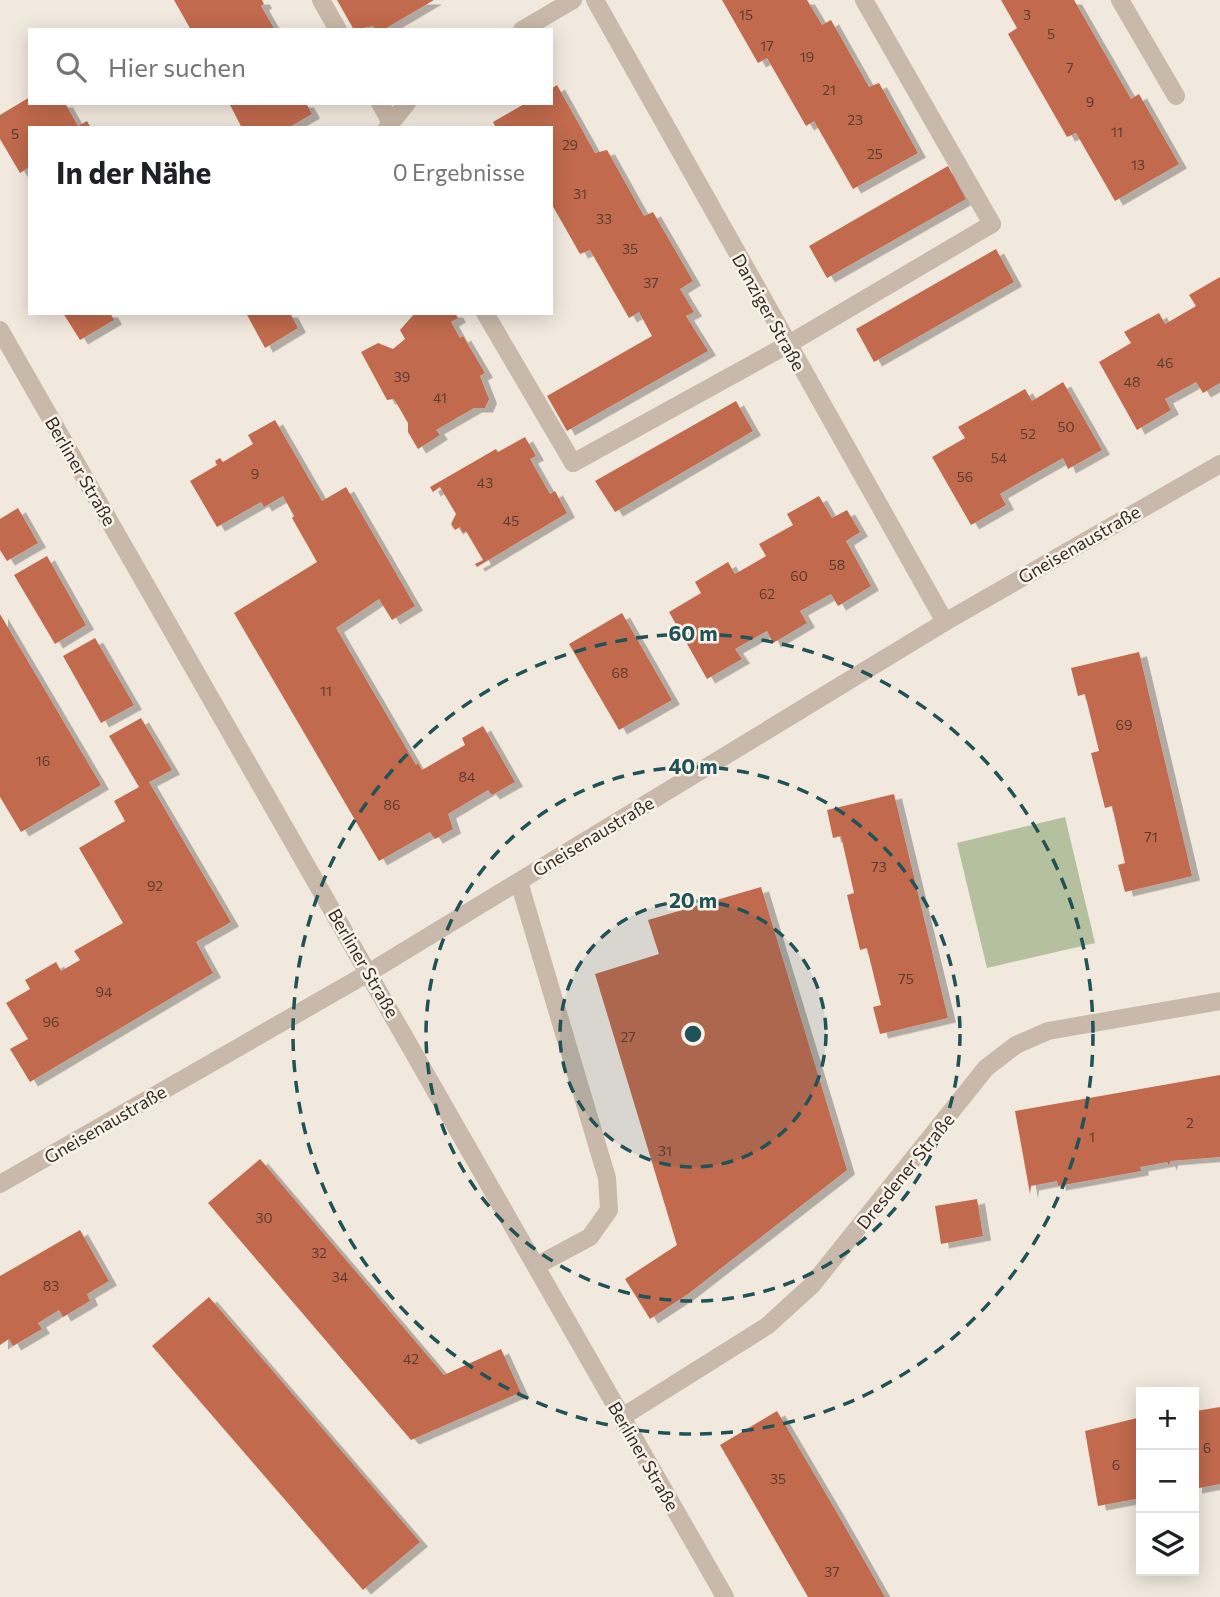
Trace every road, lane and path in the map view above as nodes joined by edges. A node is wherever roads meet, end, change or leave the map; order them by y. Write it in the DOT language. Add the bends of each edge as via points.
graph roads {
  1 [pos="321,0"];
  2 [pos="573,0"];
  3 [pos="595,0"];
  4 [pos="864,0"];
  5 [pos="1121,0"];
  6 [pos="337,28"];
  7 [pos="526,28"];
  8 [pos="1175,96"];
  9 [pos="381,105"];
  10 [pos="405,105"];
  11 [pos="389,125"];
  12 [pos="486,315"];
  13 [pos="0,330"];
  14 [pos="787,345"];
  15 [pos="1220,464"];
  16 [pos="945,622"];
  17 [pos="519,882"];
  18 [pos="370,972"];
  19 [pos="1220,1001"];
  20 [pos="0,1184"];
  21 [pos="536,1266"];
  22 [pos="622,1417"];
  23 [pos="725,1597"];
  1 -- 6 [label="street"];
  2 -- 7 [label="street"];
  3 -- 14 [label="street, Danziger Straße"];
  4 -- 14 [label="street" via="992,224"];
  5 -- 8 [label="street"];
  9 -- 11 [label="street"];
  10 -- 11 [label="street"];
  12 -- 14 [label="street" via="573,463"];
  13 -- 18 [label="street, Berliner Straße"];
  14 -- 16 [label="street, Danziger Straße"];
  15 -- 16 [label="street, Gneisenaustraße"];
  16 -- 17 [label="street, Gneisenaustraße"];
  17 -- 18 [label="street, Gneisenaustraße"];
  17 -- 21 [label="street" via="608,1189 608,1210 590,1237"];
  18 -- 20 [label="street, Gneisenaustraße"];
  18 -- 21 [label="street, Berliner Straße"];
  19 -- 22 [label="street, Dresdener Straße" via="1048,1031 1016,1045 986,1068 812,1285 767,1326"];
  21 -- 22 [label="street, Berliner Straße"];
  22 -- 23 [label="street, Berliner Straße"];
}
